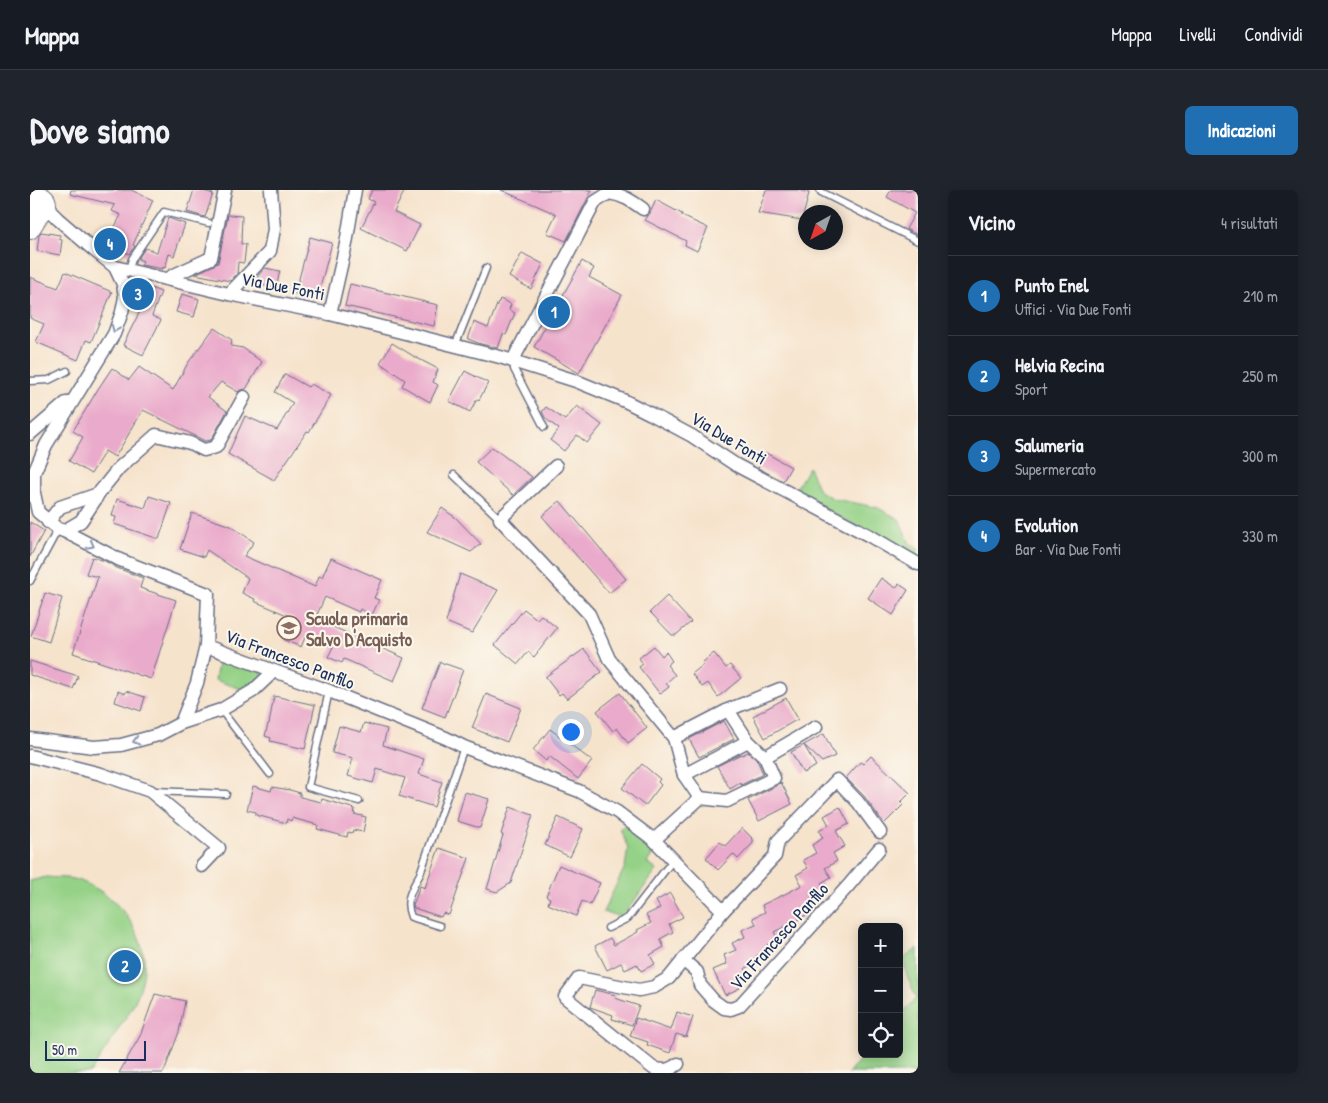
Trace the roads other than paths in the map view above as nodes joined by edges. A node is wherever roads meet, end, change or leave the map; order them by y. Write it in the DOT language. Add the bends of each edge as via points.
graph roads {
  1 [pos="225,190"];
  2 [pos="271,190"];
  3 [pos="355,190"];
  4 [pos="820,190"];
  5 [pos="39,207"];
  6 [pos="643,209"];
  7 [pos="209,223"];
  8 [pos="918,241"];
  9 [pos="115,266"];
  10 [pos="486,268"];
  11 [pos="129,269"];
  12 [pos="171,280"];
  13 [pos="229,294"];
  14 [pos="330,314"];
  15 [pos="456,346"];
  16 [pos="513,360"];
  17 [pos="67,371"];
  18 [pos="30,381"];
  19 [pos="79,391"];
  20 [pos="244,397"];
  21 [pos="544,427"];
  22 [pos="30,434"];
  23 [pos="556,466"];
  24 [pos="454,475"];
  25 [pos="98,494"];
  26 [pos="500,519"];
  27 [pos="56,527"];
  28 [pos="918,564"];
  29 [pos="30,580"];
  30 [pos="206,646"];
  31 [pos="272,672"];
  32 [pos="780,689"];
  33 [pos="329,691"];
  34 [pos="221,710"];
  35 [pos="728,710"];
  36 [pos="181,723"];
  37 [pos="816,727"];
  38 [pos="674,738"];
  39 [pos="30,739"];
  40 [pos="748,741"];
  41 [pos="464,747"];
  42 [pos="30,756"];
  43 [pos="765,757"];
  44 [pos="270,774"];
  45 [pos="684,775"];
  46 [pos="150,791"];
  47 [pos="226,794"];
  48 [pos="700,798"];
  49 [pos="359,801"];
  50 [pos="880,832"];
  51 [pos="654,840"];
  52 [pos="879,849"];
  53 [pos="673,860"];
  54 [pos="202,866"];
  55 [pos="723,911"];
  56 [pos="440,926"];
  57 [pos="608,928"];
  58 [pos="683,960"];
  59 [pos="678,1064"];
  1 -- 12 [label="street" via="211,258 172,276"];
  2 -- 13 [label="street, Via Due Fonti" via="274,229 270,251"];
  3 -- 14 [label="street, Via Due Fonti"];
  4 -- 8 [label="lane"];
  5 -- 9 [label="street, Via Due Fonti"];
  6 -- 16 [label="street" via="618,194 609,193 595,202"];
  7 -- 11 [label="lane" via="164,212 132,259"];
  9 -- 11 [label="street, Via Due Fonti"];
  9 -- 19 [label="street, one-way" via="124,290 122,312 114,334"];
  10 -- 15 [label="lane"];
  11 -- 12 [label="street, Via Due Fonti"];
  12 -- 13 [label="street, Via Due Fonti"];
  13 -- 14 [label="street, Via Due Fonti"];
  14 -- 15 [label="street, Via Due Fonti"];
  15 -- 16 [label="street, Via Due Fonti"];
  16 -- 21 [label="lane" via="514,369"];
  16 -- 28 [label="street, Via Due Fonti" via="576,381 652,414 736,465"];
  17 -- 18 [label="lane" via="49,380"];
  19 -- 22 [label="street"];
  19 -- 27 [label="street" via="46,445 34,473 38,512"];
  20 -- 25 [label="street" via="216,447 204,450 190,443 156,435 119,468"];
  23 -- 26 [label="street"];
  24 -- 26 [label="lane"];
  25 -- 27 [label="street" via="81,520"];
  25 -- 27 [label="street" via="60,507"];
  26 -- 38 [label="street" via="590,614 609,659"];
  27 -- 29 [label="lane"];
  27 -- 30 [label="street, Via Francesco Panfilo, one-way" via="120,560 208,594"];
  30 -- 31 [label="street, Via Francesco Panfilo"];
  30 -- 36 [label="street" via="197,683"];
  31 -- 33 [label="street, Via Francesco Panfilo"];
  31 -- 34 [label="street" via="253,691"];
  32 -- 35 [label="street"];
  33 -- 41 [label="street, Via Francesco Panfilo"];
  33 -- 49 [label="lane" via="308,787"];
  34 -- 36 [label="street"];
  34 -- 44 [label="lane"];
  35 -- 38 [label="street"];
  35 -- 40 [label="street"];
  36 -- 39 [label="street, one-way" via="158,735 121,745 94,746"];
  37 -- 43 [label="street"];
  38 -- 45 [label="street"];
  40 -- 43 [label="street"];
  40 -- 45 [label="street"];
  41 -- 51 [label="street, Via Francesco Panfilo" via="579,791 617,812"];
  41 -- 56 [label="lane" via="420,874 410,892 408,908 411,917"];
  42 -- 46 [label="street" via="101,774"];
  43 -- 48 [label="street" via="774,778 727,801"];
  45 -- 48 [label="street"];
  46 -- 47 [label="lane"];
  46 -- 54 [label="street" via="219,848"];
  48 -- 51 [label="street"];
  50 -- 55 [label="street" via="837,780 778,841 775,856"];
  51 -- 53 [label="street, Via Francesco Panfilo"];
  52 -- 58 [label="street, Via Francesco Panfilo" via="739,1006 724,1008 713,1000 700,985 697,972"];
  53 -- 55 [label="street, Via Francesco Panfilo"];
  53 -- 57 [label="lane" via="628,918"];
  55 -- 58 [label="street"];
  58 -- 59 [label="street" via="669,978 654,987 639,990 579,978 565,997 653,1068 669,1070"];
}
